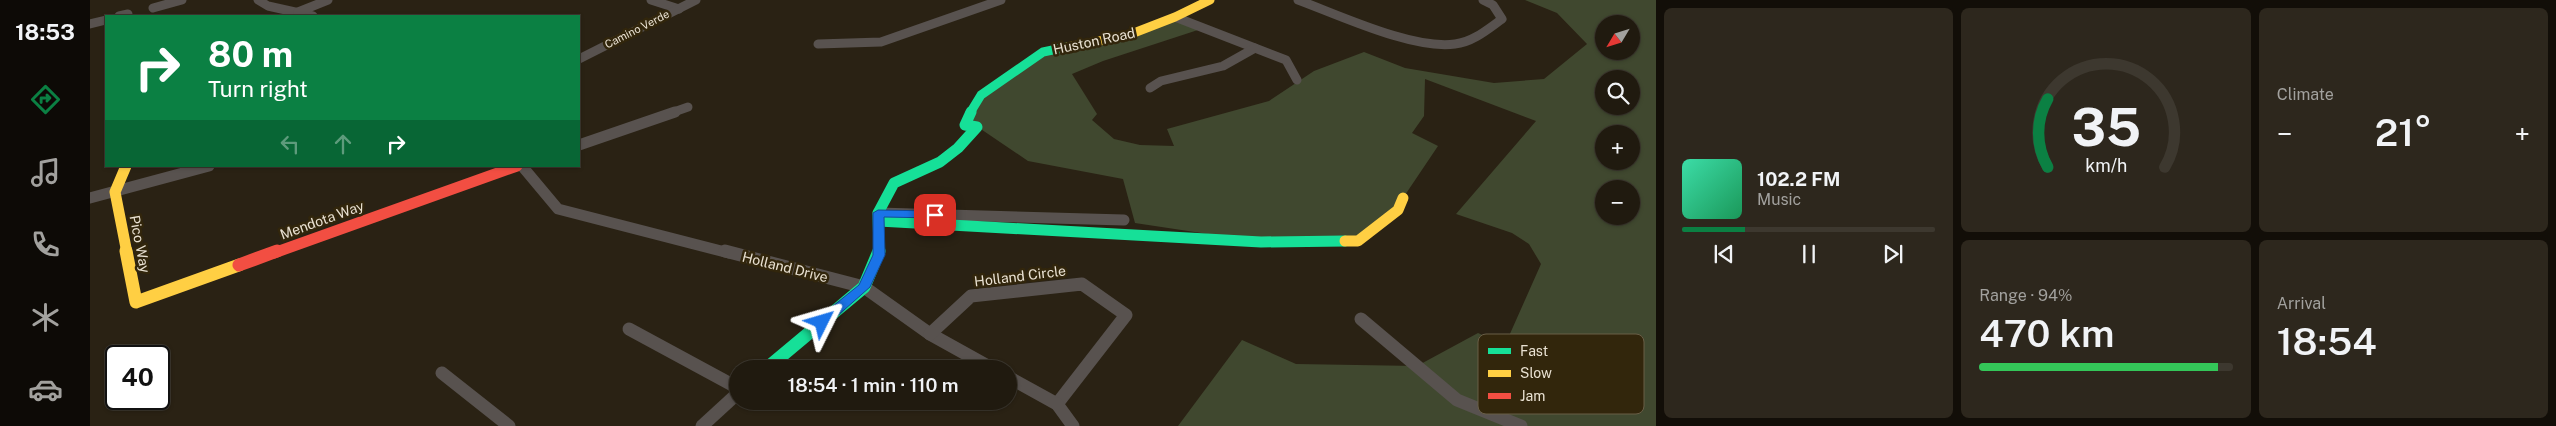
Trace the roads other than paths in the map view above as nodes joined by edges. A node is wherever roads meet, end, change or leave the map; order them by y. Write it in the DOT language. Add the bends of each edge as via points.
graph roads {
  1 [pos="182,0"];
  2 [pos="258,0"];
  3 [pos="328,0"];
  4 [pos="651,0"];
  5 [pos="696,0"];
  6 [pos="1001,0"];
  7 [pos="1210,0"];
  8 [pos="1298,0"];
  9 [pos="1483,0"];
  10 [pos="152,8"];
  11 [pos="679,8"];
  12 [pos="298,12"];
  13 [pos="128,14"];
  14 [pos="124,15"];
  15 [pos="309,15"];
  16 [pos="1175,17"];
  17 [pos="105,20"];
  18 [pos="90,24"];
  19 [pos="818,44"];
  20 [pos="1255,48"];
  21 [pos="580,58"];
  22 [pos="1297,80"];
  23 [pos="1150,88"];
  24 [pos="688,107"];
  25 [pos="580,145"];
  26 [pos="126,167"];
  27 [pos="205,167"];
  28 [pos="515,167"];
  29 [pos="523,167"];
  30 [pos="115,192"];
  31 [pos="90,198"];
  32 [pos="1403,198"];
  33 [pos="879,217"];
  34 [pos="1124,220"];
  35 [pos="864,287"];
  36 [pos="136,302"];
  37 [pos="1361,319"];
  38 [pos="629,329"];
  39 [pos="930,334"];
  40 [pos="777,360"];
  41 [pos="977,360"];
  42 [pos="442,374"];
  43 [pos="1017,382"];
  44 [pos="729,383"];
  45 [pos="729,401"];
  46 [pos="1057,404"];
  47 [pos="1478,409"];
  48 [pos="1491,414"];
  49 [pos="509,426"];
  50 [pos="702,426"];
  51 [pos="1074,426"];
  52 [pos="1521,426"];
  1 -- 10 [label="street"];
  2 -- 12 [label="street" via="268,6"];
  3 -- 12 [label="street"];
  4 -- 11 [label="street"];
  5 -- 11 [label="street, Camino Verde"];
  6 -- 19 [label="street" via="881,42"];
  7 -- 16 [label="street, Huston Road"];
  8 -- 9 [label="street" via="1423,42 1455,44 1479,35 1502,19 1493,5"];
  11 -- 21 [label="street, Camino Verde"];
  12 -- 15 [label="street"];
  13 -- 14 [label="street"];
  16 -- 20 [label="street"];
  16 -- 33 [label="street, Huston Road" via="1126,36 1043,52 981,95 965,125 977,127 962,146 934,167 894,183"];
  17 -- 18 [label="street"];
  20 -- 22 [label="street" via="1286,60"];
  20 -- 23 [label="street" via="1223,66 1161,80"];
  24 -- 25 [label="street"];
  26 -- 30 [label="street"];
  27 -- 30 [label="street"];
  28 -- 36 [label="street, Mendota Way"];
  29 -- 35 [label="street, Holland Drive" via="558,209"];
  30 -- 31 [label="street"];
  30 -- 36 [label="street, Pico Way"];
  32 -- 33 [label="street" via="1398,210 1358,241 1261,242"];
  33 -- 34 [label="street"];
  33 -- 35 [label="street, Huston Road" via="879,255"];
  35 -- 39 [label="street, Holland Drive"];
  35 -- 40 [label="street, Huston Road"];
  37 -- 47 [label="street" via="1457,400"];
  38 -- 44 [label="street"];
  39 -- 41 [label="street, Holland Drive"];
  39 -- 46 [label="street, Holland Circle" via="971,296 1082,284 1126,315"];
  42 -- 49 [label="street"];
  43 -- 46 [label="street"];
  45 -- 50 [label="street"];
  46 -- 51 [label="street"];
  48 -- 52 [label="street"];
}
